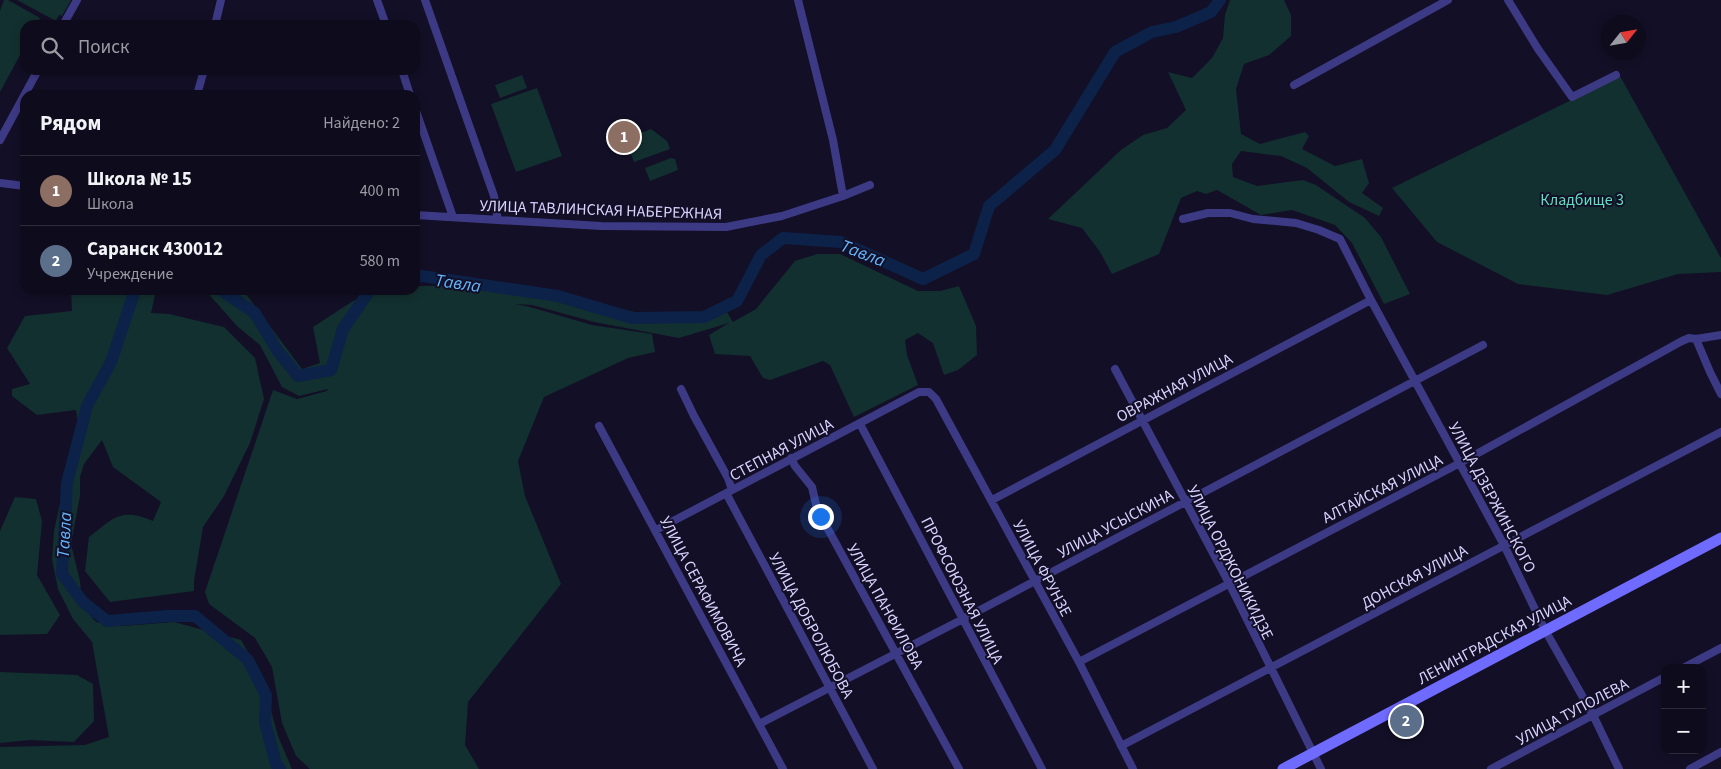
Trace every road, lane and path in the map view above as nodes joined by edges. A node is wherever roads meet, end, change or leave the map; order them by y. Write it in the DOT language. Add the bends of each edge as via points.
graph roads {
  1 [pos="76,0"];
  2 [pos="221,0"];
  3 [pos="377,0"];
  4 [pos="424,0"];
  5 [pos="798,0"];
  6 [pos="1448,0"];
  7 [pos="1508,0"];
  8 [pos="66,20"];
  9 [pos="216,20"];
  10 [pos="384,20"];
  11 [pos="35,75"];
  12 [pos="203,75"];
  13 [pos="404,75"];
  14 [pos="1616,75"];
  15 [pos="1294,85"];
  16 [pos="27,90"];
  17 [pos="198,90"];
  18 [pos="408,90"];
  19 [pos="20,103"];
  20 [pos="420,122"];
  21 [pos="0,140"];
  22 [pos="0,183"];
  23 [pos="20,185"];
  24 [pos="870,185"];
  25 [pos="843,196"];
  26 [pos="420,215"];
  27 [pos="453,218"];
  28 [pos="1183,219"];
  29 [pos="498,220"];
  30 [pos="1371,300"];
  31 [pos="1721,335"];
  32 [pos="1696,339"];
  33 [pos="1483,345"];
  34 [pos="1115,368"];
  35 [pos="1416,380"];
  36 [pos="681,389"];
  37 [pos="919,392"];
  38 [pos="1721,394"];
  39 [pos="1142,420"];
  40 [pos="860,424"];
  41 [pos="599,426"];
  42 [pos="1721,432"];
  43 [pos="791,458"];
  44 [pos="1460,463"];
  45 [pos="729,492"];
  46 [pos="992,500"];
  47 [pos="1186,502"];
  48 [pos="656,530"];
  49 [pos="1721,538"];
  50 [pos="1504,545"];
  51 [pos="1034,581"];
  52 [pos="1228,583"];
  53 [pos="963,619"];
  54 [pos="1545,630"];
  55 [pos="1721,648"];
  56 [pos="897,653"];
  57 [pos="1079,662"];
  58 [pos="1691,664"];
  59 [pos="1270,668"];
  60 [pos="1661,679"];
  61 [pos="829,688"];
  62 [pos="1593,715"];
  63 [pos="759,724"];
  64 [pos="1121,746"];
  65 [pos="1721,752"];
  66 [pos="1313,753"];
  67 [pos="783,769"];
  68 [pos="873,769"];
  69 [pos="959,769"];
  70 [pos="1042,769"];
  71 [pos="1133,769"];
  72 [pos="1283,769"];
  73 [pos="1321,769"];
  74 [pos="1491,769"];
  75 [pos="1619,769"];
  76 [pos="1690,769"];
  1 -- 8 [label="street"];
  2 -- 9 [label="street"];
  3 -- 10 [label="street"];
  4 -- 29 [label="street" via="494,196"];
  5 -- 25 [label="street"];
  6 -- 15 [label="street"];
  7 -- 14 [label="street" via="1572,97"];
  11 -- 16 [label="street"];
  12 -- 17 [label="street"];
  13 -- 18 [label="street"];
  19 -- 21 [label="street"];
  20 -- 27 [label="street"];
  22 -- 23 [label="street"];
  24 -- 25 [label="street, УЛИЦА ТАВЛИНСКАЯ НАБЕРЕЖНАЯ"];
  25 -- 29 [label="street, УЛИЦА ТАВЛИНСКАЯ НАБЕРЕЖНАЯ" via="782,216 726,227 601,226"];
  26 -- 27 [label="street, УЛИЦА ТАВЛИНСКАЯ НАБЕРЕЖНАЯ"];
  27 -- 29 [label="street, УЛИЦА ТАВЛИНСКАЯ НАБЕРЕЖНАЯ"];
  28 -- 30 [label="street, УЛИЦА ДЗЕРЖИНСКОГО" via="1208,213 1230,213 1296,223 1340,239"];
  30 -- 35 [label="street, УЛИЦА ДЗЕРЖИНСКОГО"];
  30 -- 39 [label="street, ОВРАЖНАЯ УЛИЦА"];
  31 -- 32 [label="street, АЛТАЙСКАЯ УЛИЦА"];
  32 -- 38 [label="street"];
  32 -- 44 [label="street, АЛТАЙСКАЯ УЛИЦА" via="1682,341"];
  33 -- 35 [label="street, УЛИЦА УСЫСКИНА"];
  34 -- 39 [label="street, УЛИЦА ОРДЖОНИКИДЗЕ"];
  35 -- 44 [label="street, УЛИЦА ДЗЕРЖИНСКОГО"];
  35 -- 47 [label="street, УЛИЦА УСЫСКИНА"];
  36 -- 45 [label="street, УЛИЦА ДОБРОЛЮБОВА" via="728,478"];
  37 -- 40 [label="street, СТЕПНАЯ УЛИЦА"];
  37 -- 46 [label="street, УЛИЦА ФРУНЗЕ" via="925,390 933,394"];
  39 -- 46 [label="street, ОВРАЖНАЯ УЛИЦА"];
  39 -- 47 [label="street, УЛИЦА ОРДЖОНИКИДЗЕ"];
  40 -- 43 [label="street, СТЕПНАЯ УЛИЦА"];
  40 -- 53 [label="street, ПРОФСОЮЗНАЯ УЛИЦА"];
  41 -- 48 [label="street, УЛИЦА СЕРАФИМОВИЧА"];
  42 -- 50 [label="street, ДОНСКАЯ УЛИЦА"];
  43 -- 45 [label="street, СТЕПНАЯ УЛИЦА"];
  43 -- 56 [label="street, УЛИЦА ПАНФИЛОВА" via="812,487 817,509"];
  44 -- 50 [label="street, УЛИЦА ДЗЕРЖИНСКОГО"];
  44 -- 52 [label="street, АЛТАЙСКАЯ УЛИЦА"];
  45 -- 48 [label="street, СТЕПНАЯ УЛИЦА"];
  45 -- 61 [label="street, УЛИЦА ДОБРОЛЮБОВА"];
  46 -- 51 [label="street, УЛИЦА ФРУНЗЕ"];
  47 -- 51 [label="street, УЛИЦА УСЫСКИНА"];
  47 -- 52 [label="street, УЛИЦА ОРДЖОНИКИДЗЕ"];
  48 -- 63 [label="street, УЛИЦА СЕРАФИМОВИЧА"];
  49 -- 54 [label="street, ЛЕНИНГРАДСКАЯ УЛИЦА"];
  50 -- 54 [label="street, УЛИЦА ДЗЕРЖИНСКОГО"];
  50 -- 59 [label="street, ДОНСКАЯ УЛИЦА"];
  51 -- 53 [label="street, УЛИЦА УСЫСКИНА"];
  51 -- 57 [label="street, УЛИЦА ФРУНЗЕ"];
  52 -- 57 [label="street, АЛТАЙСКАЯ УЛИЦА"];
  52 -- 59 [label="street, УЛИЦА ОРДЖОНИКИДЗЕ"];
  53 -- 56 [label="street, УЛИЦА УСЫСКИНА"];
  53 -- 70 [label="street, ПРОФСОЮЗНАЯ УЛИЦА"];
  54 -- 62 [label="street, УЛИЦА ДЗЕРЖИНСКОГО"];
  54 -- 66 [label="street, ЛЕНИНГРАДСКАЯ УЛИЦА"];
  55 -- 58 [label="street"];
  56 -- 61 [label="street, УЛИЦА УСЫСКИНА"];
  56 -- 69 [label="street, УЛИЦА ПАНФИЛОВА"];
  57 -- 64 [label="street, УЛИЦА ФРУНЗЕ"];
  59 -- 64 [label="street, ДОНСКАЯ УЛИЦА"];
  59 -- 66 [label="street, УЛИЦА ОРДЖОНИКИДЗЕ"];
  60 -- 62 [label="street, УЛИЦА ТУПОЛЕВА"];
  61 -- 63 [label="street, УЛИЦА УСЫСКИНА"];
  61 -- 68 [label="street, УЛИЦА ДОБРОЛЮБОВА"];
  62 -- 74 [label="street, УЛИЦА ТУПОЛЕВА"];
  62 -- 75 [label="street, УЛИЦА ДЗЕРЖИНСКОГО"];
  63 -- 67 [label="street, УЛИЦА СЕРАФИМОВИЧА"];
  64 -- 71 [label="street, УЛИЦА ФРУНЗЕ"];
  65 -- 76 [label="street"];
  66 -- 72 [label="street, ЛЕНИНГРАДСКАЯ УЛИЦА"];
  66 -- 73 [label="street, УЛИЦА ОРДЖОНИКИДЗЕ"];
}
